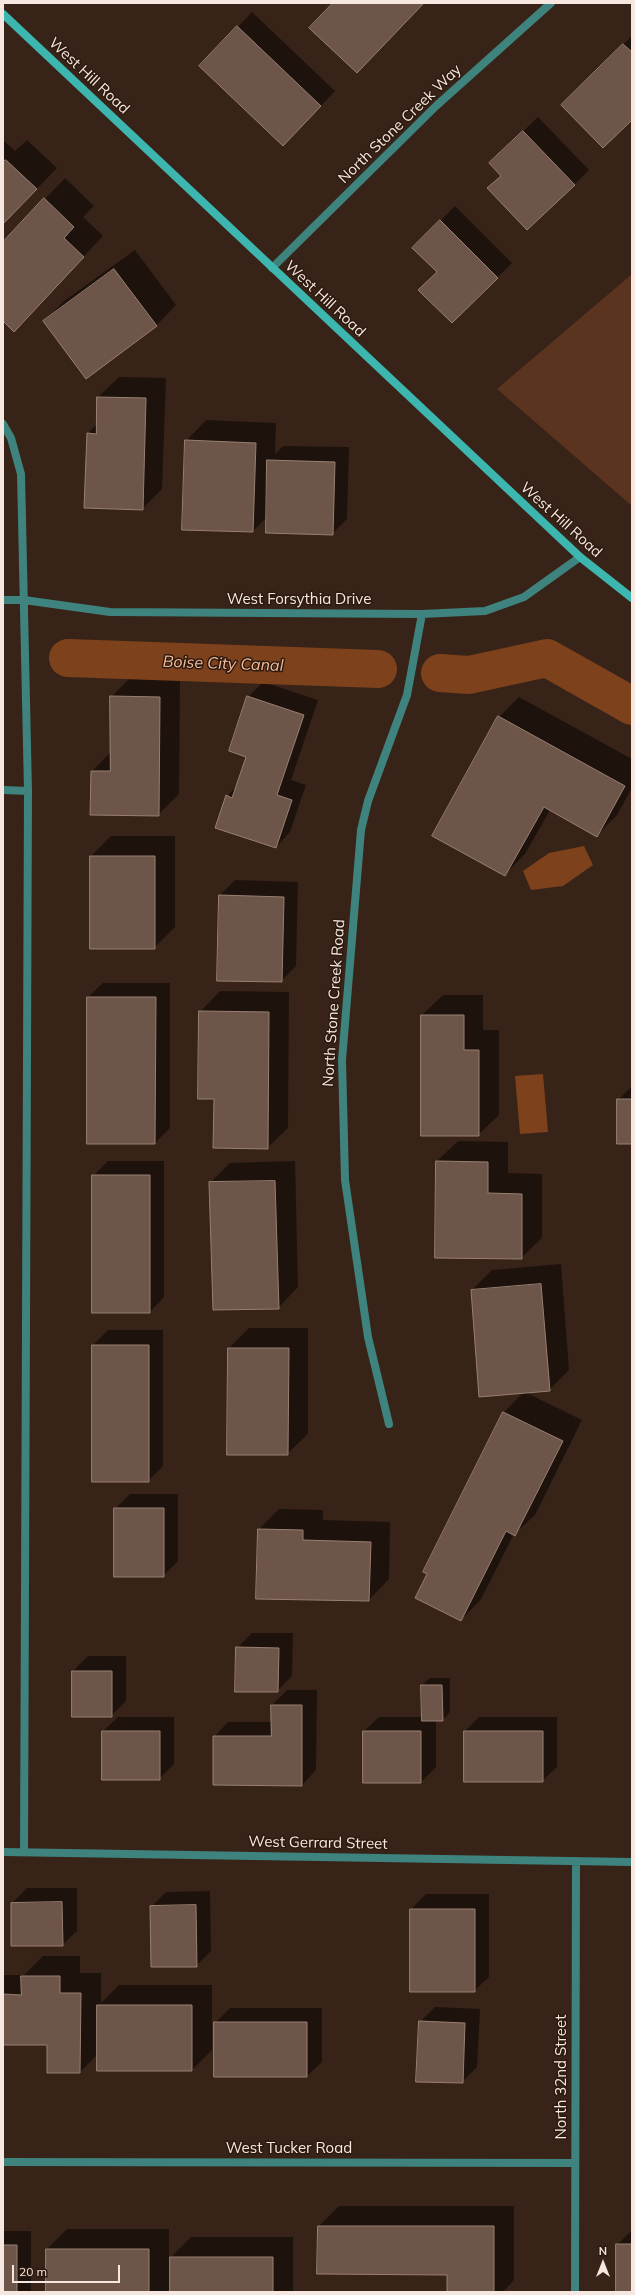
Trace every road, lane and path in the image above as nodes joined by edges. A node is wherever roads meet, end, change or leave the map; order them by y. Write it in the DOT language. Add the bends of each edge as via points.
graph roads {
  1 [pos="551,3"];
  2 [pos="3,14"];
  3 [pos="272,268"];
  4 [pos="3,424"];
  5 [pos="580,557"];
  6 [pos="632,598"];
  7 [pos="3,600"];
  8 [pos="24,600"];
  9 [pos="422,614"];
  10 [pos="3,790"];
  11 [pos="28,791"];
  12 [pos="389,1424"];
  13 [pos="3,1852"];
  14 [pos="24,1852"];
  15 [pos="576,1861"];
  16 [pos="632,1862"];
  17 [pos="3,2162"];
  18 [pos="575,2163"];
  19 [pos="575,2292"];
  1 -- 3 [label="street, North Stone Creek Way" via="436,106"];
  2 -- 3 [label="street, West Hill Road"];
  3 -- 5 [label="street, West Hill Road"];
  4 -- 8 [label="street" via="11,438 21,474"];
  5 -- 6 [label="street, West Hill Road"];
  5 -- 9 [label="street, West Forsythia Drive" via="524,597 485,611"];
  7 -- 8 [label="street, West Forsythia Drive"];
  8 -- 9 [label="street, West Forsythia Drive" via="110,612"];
  8 -- 11 [label="street"];
  9 -- 12 [label="street, North Stone Creek Road" via="407,695 368,801 361,830 342,1060 345,1180 368,1337"];
  10 -- 11 [label="street"];
  11 -- 14 [label="street"];
  13 -- 14 [label="street, West Gerrard Street"];
  14 -- 15 [label="street, West Gerrard Street"];
  15 -- 16 [label="street, West Gerrard Street"];
  15 -- 18 [label="street, North 32nd Street"];
  17 -- 18 [label="street, West Tucker Road"];
  18 -- 19 [label="street, North 32nd Street"];
}
